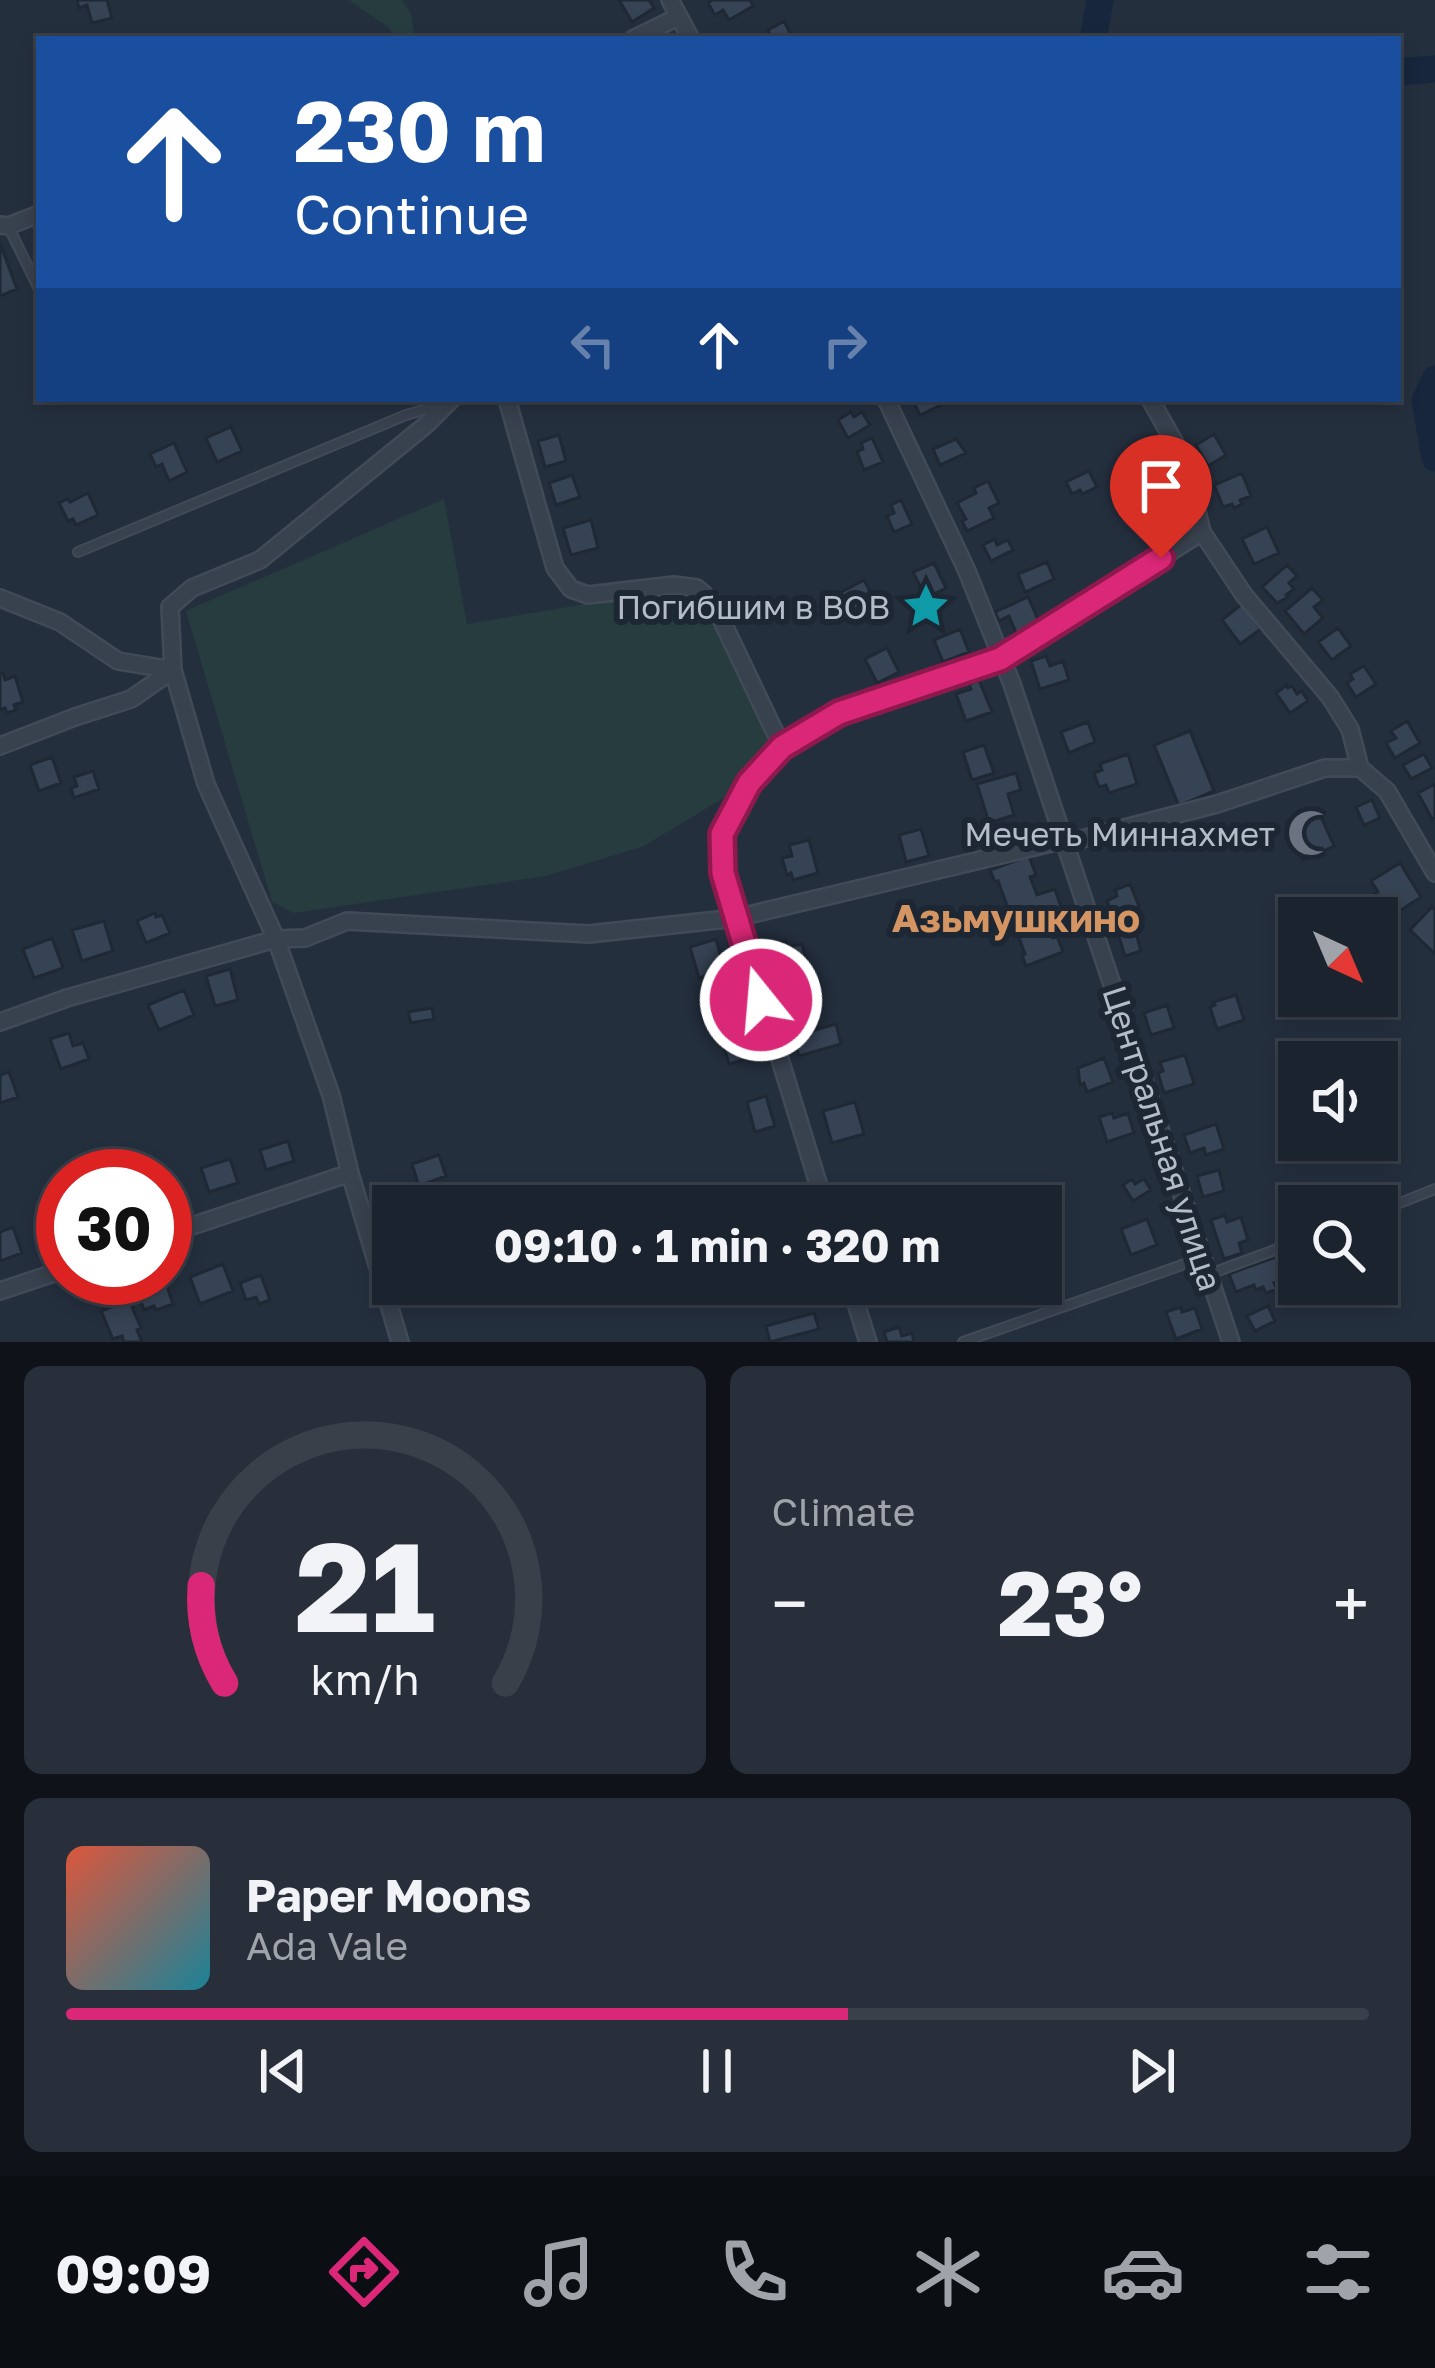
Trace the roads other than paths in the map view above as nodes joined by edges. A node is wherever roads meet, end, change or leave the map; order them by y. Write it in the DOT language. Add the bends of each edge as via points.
graph roads {
  1 [pos="670,0"];
  2 [pos="678,16"];
  3 [pos="639,36"];
  4 [pos="689,36"];
  5 [pos="36,215"];
  6 [pos="4,226"];
  7 [pos="36,284"];
  8 [pos="446,402"];
  9 [pos="448,402"];
  10 [pos="507,402"];
  11 [pos="887,402"];
  12 [pos="1152,402"];
  13 [pos="1202,532"];
  14 [pos="78,553"];
  15 [pos="0,598"];
  16 [pos="1000,659"];
  17 [pos="172,670"];
  18 [pos="0,746"];
  19 [pos="782,747"];
  20 [pos="1360,768"];
  21 [pos="1064,840"];
  22 [pos="1435,873"];
  23 [pos="736,918"];
  24 [pos="276,939"];
  25 [pos="0,1022"];
  26 [pos="350,1173"];
  27 [pos="819,1185"];
  28 [pos="1435,1190"];
  29 [pos="1398,1204"];
  30 [pos="192,1226"];
  31 [pos="1278,1247"];
  32 [pos="1206,1266"];
  33 [pos="36,1279"];
  34 [pos="0,1292"];
  35 [pos="857,1305"];
  36 [pos="400,1342"];
  37 [pos="868,1342"];
  38 [pos="963,1342"];
  39 [pos="1231,1342"];
  1 -- 2 [label="street"];
  2 -- 3 [label="street"];
  2 -- 4 [label="street"];
  5 -- 6 [label="street"];
  6 -- 7 [label="lane"];
  8 -- 14 [label="lane"];
  9 -- 17 [label="street" via="260,560 192,588 170,607"];
  10 -- 19 [label="street" via="555,568 571,590 698,588 713,602"];
  11 -- 16 [label="street, Центральная улица"];
  12 -- 13 [label="street" via="1185,461"];
  13 -- 16 [label="street"];
  13 -- 20 [label="street" via="1330,697"];
  15 -- 17 [label="street" via="60,622 118,661"];
  16 -- 19 [label="street" via="839,713"];
  16 -- 21 [label="street, Центральная улица"];
  17 -- 18 [label="street" via="131,699"];
  17 -- 24 [label="street" via="206,784"];
  19 -- 23 [label="street" via="749,783 722,834"];
  20 -- 21 [label="street" via="1325,768"];
  20 -- 22 [label="street" via="1387,791"];
  21 -- 23 [label="street"];
  21 -- 32 [label="street, Центральная улица"];
  23 -- 24 [label="street" via="589,934 347,921 305,938"];
  23 -- 27 [label="street"];
  24 -- 25 [label="street"];
  24 -- 26 [label="street"];
  26 -- 30 [label="street"];
  26 -- 36 [label="street"];
  28 -- 29 [label="lane"];
  31 -- 32 [label="lane"];
  32 -- 38 [label="lane"];
  32 -- 39 [label="street, Центральная улица"];
  33 -- 34 [label="street"];
  35 -- 37 [label="street"];
}
